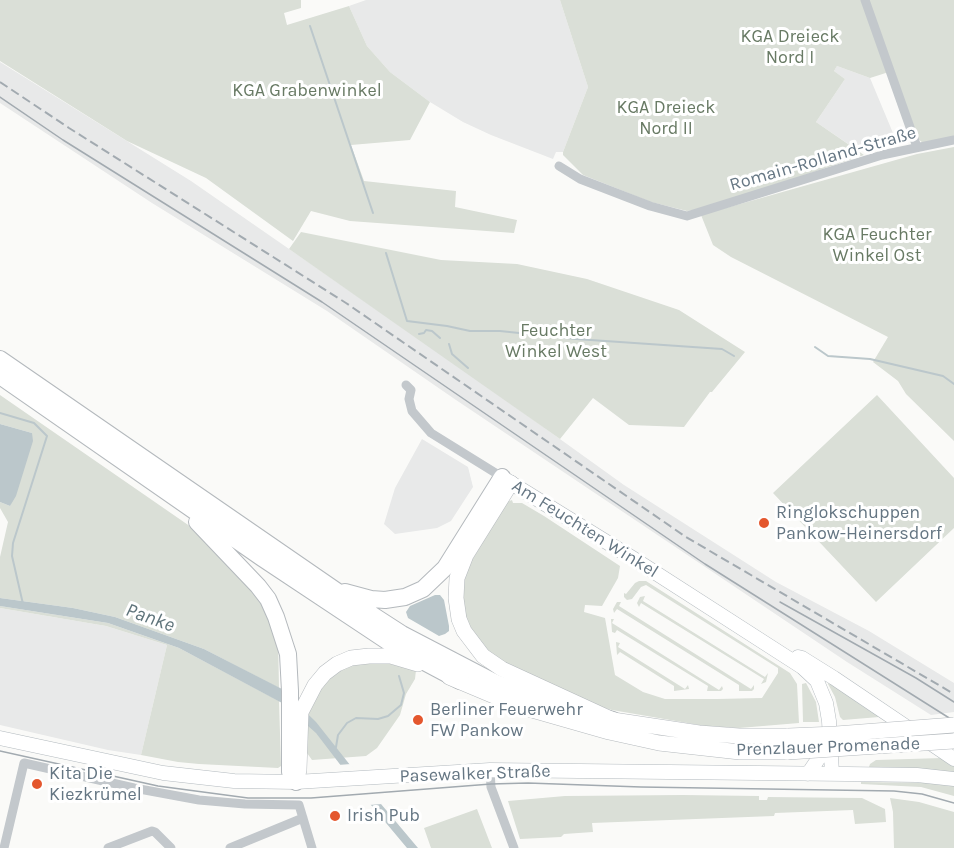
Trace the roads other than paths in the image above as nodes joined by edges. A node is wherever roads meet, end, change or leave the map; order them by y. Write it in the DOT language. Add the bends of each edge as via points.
graph roads {
  1 [pos="865,0"];
  2 [pos="954,140"];
  3 [pos="917,147"];
  4 [pos="559,166"];
  5 [pos="0,359"];
  6 [pos="0,376"];
  7 [pos="406,386"];
  8 [pos="507,480"];
  9 [pos="170,494"];
  10 [pos="335,590"];
  11 [pos="786,656"];
  12 [pos="460,681"];
  13 [pos="613,720"];
  14 [pos="954,726"];
  15 [pos="0,738"];
  16 [pos="830,741"];
  17 [pos="954,741"];
  18 [pos="954,759"];
  19 [pos="490,770"];
  20 [pos="808,774"];
  21 [pos="832,774"];
  22 [pos="954,780"];
  23 [pos="296,782"];
  24 [pos="303,818"];
  25 [pos="4,848"];
  26 [pos="108,848"];
  27 [pos="171,848"];
  28 [pos="230,848"];
  29 [pos="312,848"];
  30 [pos="514,848"];
  1 -- 3 [label="street"];
  2 -- 3 [label="street, Romain-Rolland-Straße"];
  3 -- 4 [label="street, Romain-Rolland-Straße" via="687,216 580,179"];
  5 -- 10 [label="highway"];
  6 -- 9 [label="highway"];
  7 -- 8 [label="street, Am Feuchten Winkel" via="411,390 412,411 430,433"];
  8 -- 10 [label="highway" via="445,568 423,589 385,600"];
  8 -- 11 [label="main road, Am Feuchten Winkel"];
  8 -- 13 [label="main road, Prenzlauer Promenade" via="459,571 456,606 464,631 483,656 502,669"];
  9 -- 12 [label="highway" via="396,647"];
  9 -- 23 [label="highway" via="258,586 276,617 288,654 290,772"];
  10 -- 13 [label="highway" via="402,634 496,683 553,705"];
  11 -- 16 [label="main road, Am Feuchten Winkel" via="817,681 826,703"];
  11 -- 18 [label="main road, Am Feuchten Winkel" via="802,658"];
  12 -- 17 [label="main road, Prenzlauer Promenade, bridge" via="550,717 649,741 740,752"];
  12 -- 23 [label="main road, Prenzlauer Promenade" via="391,656 351,658 337,664 315,685 301,712"];
  13 -- 14 [label="main road, Prenzlauer Promenade, bridge" via="740,736"];
  15 -- 23 [label="main road, Pasewalker Straße" via="163,773 234,781"];
  16 -- 20 [label="main road"];
  16 -- 21 [label="main road, Am Feuchten Winkel"];
  19 -- 20 [label="main road, Pasewalker Straße"];
  19 -- 23 [label="main road, Pasewalker Straße"];
  19 -- 30 [label="street" via="491,787"];
  20 -- 21 [label="main road, Pasewalker Straße"];
  21 -- 22 [label="main road, Pasewalker Straße" via="917,775"];
  24 -- 25 [label="street" via="299,805 199,800 24,763"];
  24 -- 28 [label="street"];
  24 -- 29 [label="street"];
  26 -- 27 [label="street" via="152,831"];
}
